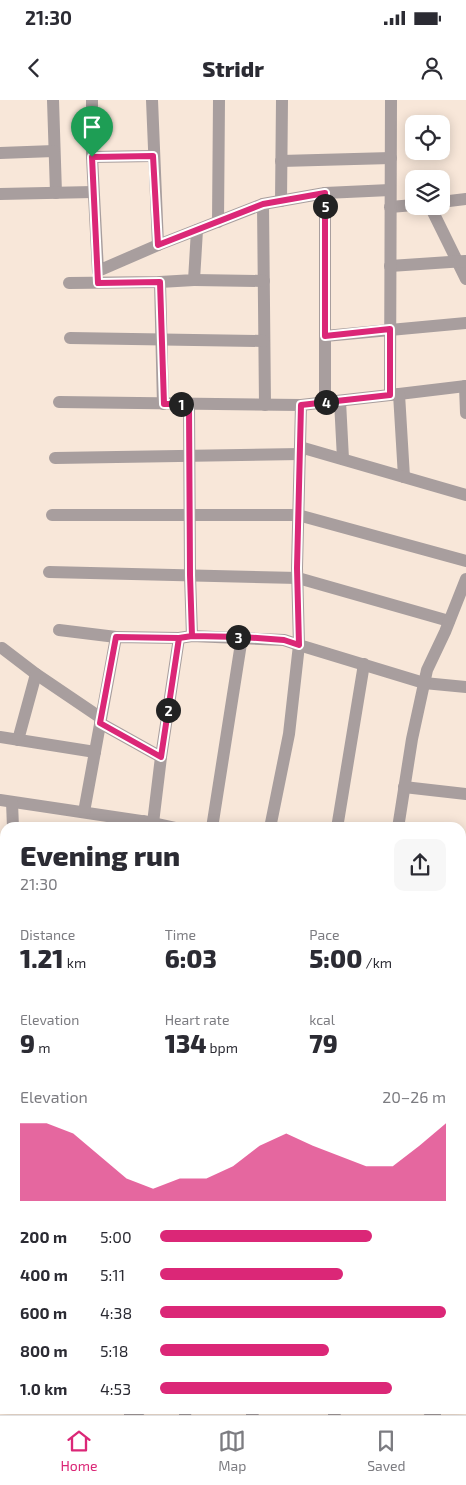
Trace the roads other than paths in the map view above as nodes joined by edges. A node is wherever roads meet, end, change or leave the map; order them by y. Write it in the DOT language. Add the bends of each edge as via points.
graph roads {
  1 [pos="53,100"];
  2 [pos="92,100"];
  3 [pos="152,100"];
  4 [pos="219,100"];
  5 [pos="282,100"];
  6 [pos="391,100"];
  7 [pos="54,151"];
  8 [pos="0,153"];
  9 [pos="153,156"];
  10 [pos="92,157"];
  11 [pos="390,158"];
  12 [pos="281,161"];
  13 [pos="390,190"];
  14 [pos="94,192"];
  15 [pos="56,193"];
  16 [pos="325,193"];
  17 [pos="0,194"];
  18 [pos="466,199"];
  19 [pos="280,201"];
  20 [pos="450,201"];
  21 [pos="263,204"];
  22 [pos="405,206"];
  23 [pos="390,207"];
  24 [pos="435,215"];
  25 [pos="218,222"];
  26 [pos="197,230"];
  27 [pos="158,245"];
  28 [pos="462,262"];
  29 [pos="390,266"];
  30 [pos="98,277"];
  31 [pos="466,279"];
  32 [pos="194,280"];
  33 [pos="160,282"];
  34 [pos="264,282"];
  35 [pos="69,283"];
  36 [pos="466,323"];
  37 [pos="390,329"];
  38 [pos="325,336"];
  39 [pos="70,338"];
  40 [pos="161,339"];
  41 [pos="264,341"];
  42 [pos="466,386"];
  43 [pos="394,395"];
  44 [pos="340,401"];
  45 [pos="59,402"];
  46 [pos="325,402"];
  47 [pos="164,404"];
  48 [pos="189,404"];
  49 [pos="265,405"];
  50 [pos="301,405"];
  51 [pos="466,413"];
  52 [pos="300,450"];
  53 [pos="190,456"];
  54 [pos="55,458"];
  55 [pos="343,459"];
  56 [pos="404,477"];
  57 [pos="466,495"];
  58 [pos="52,515"];
  59 [pos="189,515"];
  60 [pos="298,515"];
  61 [pos="466,561"];
  62 [pos="49,572"];
  63 [pos="190,575"];
  64 [pos="298,578"];
  65 [pos="466,579"];
  66 [pos="449,621"];
  67 [pos="59,630"];
  68 [pos="192,636"];
  69 [pos="116,637"];
  70 [pos="242,637"];
  71 [pos="179,638"];
  72 [pos="299,645"];
  73 [pos="2,648"];
  74 [pos="364,664"];
  75 [pos="36,674"];
  76 [pos="424,683"];
  77 [pos="466,687"];
  78 [pos="100,720"];
  79 [pos="0,737"];
  80 [pos="18,740"];
  81 [pos="95,752"];
  82 [pos="161,757"];
  83 [pos="404,787"];
  84 [pos="466,794"];
  85 [pos="6,801"];
  86 [pos="84,812"];
  87 [pos="11,822"];
  88 [pos="135,822"];
  89 [pos="145,822"];
  90 [pos="213,822"];
  91 [pos="271,822"];
  92 [pos="338,822"];
  93 [pos="399,822"];
  1 -- 7 [label="street"];
  2 -- 10 [label="street"];
  3 -- 9 [label="street"];
  4 -- 25 [label="street"];
  5 -- 12 [label="street"];
  6 -- 11 [label="street"];
  7 -- 8 [label="street"];
  7 -- 15 [label="street"];
  9 -- 10 [label="street"];
  9 -- 27 [label="street"];
  10 -- 14 [label="street"];
  11 -- 12 [label="street"];
  11 -- 13 [label="street"];
  12 -- 19 [label="street"];
  13 -- 16 [label="street"];
  13 -- 23 [label="street"];
  14 -- 15 [label="street"];
  14 -- 30 [label="street"];
  15 -- 17 [label="street"];
  16 -- 19 [label="street"];
  16 -- 38 [label="street"];
  18 -- 20 [label="street"];
  19 -- 21 [label="street"];
  21 -- 25 [label="street"];
  21 -- 34 [label="street"];
  22 -- 23 [label="street"];
  23 -- 29 [label="street"];
  24 -- 28 [label="street"];
  25 -- 26 [label="street"];
  26 -- 27 [label="street"];
  26 -- 32 [label="street"];
  27 -- 30 [label="street"];
  28 -- 29 [label="street"];
  28 -- 31 [label="street"];
  29 -- 37 [label="street"];
  30 -- 33 [label="street"];
  30 -- 35 [label="street"];
  32 -- 33 [label="street"];
  32 -- 34 [label="street"];
  33 -- 40 [label="street"];
  34 -- 41 [label="street"];
  36 -- 37 [label="street"];
  37 -- 38 [label="street"];
  37 -- 43 [label="street"];
  38 -- 46 [label="street"];
  39 -- 40 [label="street"];
  40 -- 41 [label="street"];
  40 -- 47 [label="street"];
  41 -- 49 [label="street"];
  42 -- 43 [label="street"];
  42 -- 51 [label="street"];
  43 -- 44 [label="street"];
  43 -- 56 [label="street"];
  44 -- 46 [label="street"];
  44 -- 55 [label="street"];
  45 -- 47 [label="street"];
  46 -- 50 [label="street"];
  47 -- 48 [label="street"];
  48 -- 49 [label="street"];
  48 -- 53 [label="street"];
  49 -- 50 [label="street"];
  50 -- 52 [label="street"];
  52 -- 53 [label="street"];
  52 -- 55 [label="street"];
  52 -- 60 [label="street"];
  53 -- 54 [label="street"];
  53 -- 59 [label="street"];
  55 -- 56 [label="street"];
  56 -- 57 [label="street"];
  58 -- 59 [label="street"];
  59 -- 60 [label="street"];
  59 -- 63 [label="street"];
  60 -- 61 [label="street"];
  60 -- 64 [label="street"];
  62 -- 63 [label="street"];
  63 -- 64 [label="street"];
  63 -- 68 [label="street"];
  64 -- 66 [label="street"];
  64 -- 72 [label="street"];
  65 -- 66 [label="street"];
  66 -- 76 [label="street"];
  67 -- 69 [label="street"];
  68 -- 70 [label="street"];
  68 -- 71 [label="street"];
  69 -- 71 [label="street"];
  69 -- 78 [label="street"];
  70 -- 72 [label="street" via="284,640"];
  70 -- 90 [label="street"];
  71 -- 82 [label="street"];
  72 -- 74 [label="street"];
  72 -- 91 [label="street" via="289,734"];
  73 -- 75 [label="street"];
  74 -- 76 [label="street"];
  74 -- 92 [label="street"];
  75 -- 78 [label="street"];
  75 -- 80 [label="street"];
  76 -- 77 [label="street"];
  76 -- 83 [label="street"];
  78 -- 81 [label="street"];
  78 -- 82 [label="street"];
  79 -- 80 [label="street"];
  80 -- 81 [label="street"];
  81 -- 86 [label="street"];
  82 -- 89 [label="street"];
  83 -- 84 [label="street"];
  83 -- 93 [label="street"];
  85 -- 86 [label="street"];
  85 -- 87 [label="street"];
  86 -- 88 [label="street"];
}
